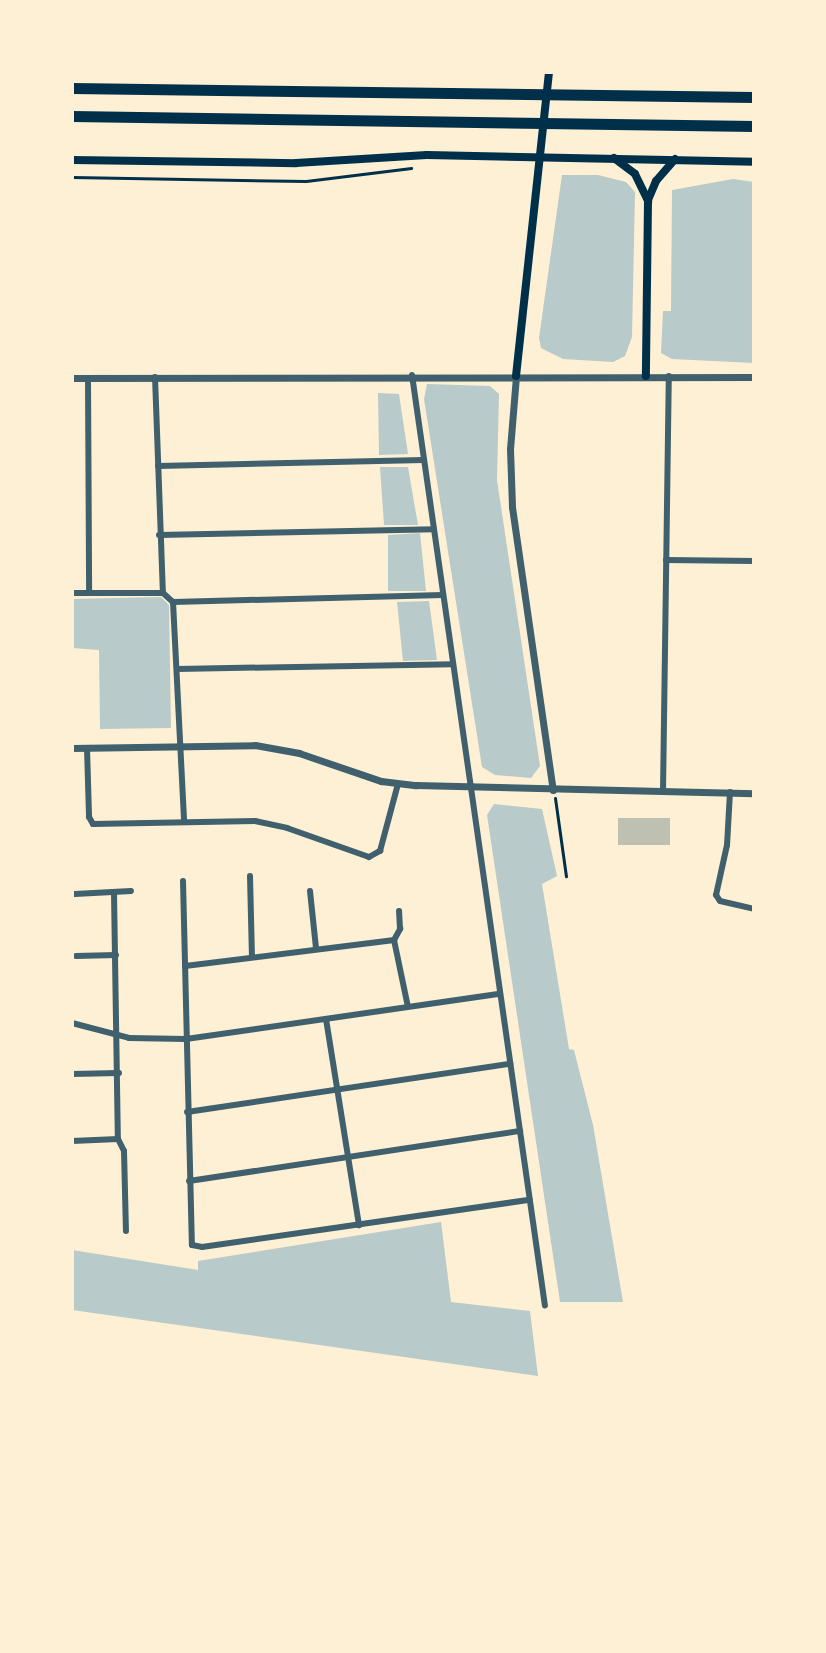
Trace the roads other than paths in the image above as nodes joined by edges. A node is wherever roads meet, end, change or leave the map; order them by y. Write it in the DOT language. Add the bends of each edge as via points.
graph roads {
  1 [pos="549,72"];
  2 [pos="72,88"];
  3 [pos="754,97"];
  4 [pos="72,116"];
  5 [pos="754,126"];
  6 [pos="613,157"];
  7 [pos="676,158"];
  8 [pos="72,160"];
  9 [pos="754,162"];
  10 [pos="648,201"];
  11 [pos="412,375"];
  12 [pos="516,376"];
  13 [pos="646,376"];
  14 [pos="669,376"];
  15 [pos="155,377"];
  16 [pos="754,377"];
  17 [pos="72,378"];
  18 [pos="88,378"];
  19 [pos="424,460"];
  20 [pos="158,466"];
  21 [pos="434,529"];
  22 [pos="159,535"];
  23 [pos="666,560"];
  24 [pos="754,561"];
  25 [pos="72,593"];
  26 [pos="89,593"];
  27 [pos="163,593"];
  28 [pos="443,595"];
  29 [pos="173,602"];
  30 [pos="453,664"];
  31 [pos="177,669"];
  32 [pos="181,746"];
  33 [pos="72,748"];
  34 [pos="87,748"];
  35 [pos="398,784"];
  36 [pos="471,788"];
  37 [pos="553,790"];
  38 [pos="663,792"];
  39 [pos="730,792"];
  40 [pos="754,793"];
  41 [pos="184,822"];
  42 [pos="250,876"];
  43 [pos="183,881"];
  44 [pos="131,891"];
  45 [pos="310,891"];
  46 [pos="114,893"];
  47 [pos="75,894"];
  48 [pos="754,909"];
  49 [pos="399,911"];
  50 [pos="394,940"];
  51 [pos="316,948"];
  52 [pos="116,955"];
  53 [pos="76,956"];
  54 [pos="252,957"];
  55 [pos="185,966"];
  56 [pos="500,994"];
  57 [pos="408,1007"];
  58 [pos="326,1019"];
  59 [pos="72,1023"];
  60 [pos="118,1036"];
  61 [pos="186,1039"];
  62 [pos="510,1064"];
  63 [pos="119,1073"];
  64 [pos="72,1074"];
  65 [pos="337,1090"];
  66 [pos="187,1112"];
  67 [pos="520,1131"];
  68 [pos="118,1139"];
  69 [pos="72,1141"];
  70 [pos="348,1157"];
  71 [pos="189,1181"];
  72 [pos="530,1200"];
  73 [pos="359,1225"];
  74 [pos="126,1231"];
  75 [pos="545,1306"];
  1 -- 12 [label="main road"];
  2 -- 3 [label="highway"];
  4 -- 5 [label="highway"];
  6 -- 7 [label="main road"];
  6 -- 8 [label="main road" via="410,155 296,163"];
  6 -- 10 [label="main road" via="635,174"];
  7 -- 9 [label="main road"];
  7 -- 10 [label="main road" via="656,181"];
  10 -- 13 [label="main road"];
  11 -- 12 [label="street"];
  11 -- 15 [label="street"];
  11 -- 19 [label="street"];
  12 -- 13 [label="street"];
  12 -- 37 [label="street" via="512,507"];
  13 -- 14 [label="street"];
  14 -- 16 [label="street"];
  14 -- 23 [label="street"];
  15 -- 18 [label="street"];
  15 -- 20 [label="street"];
  17 -- 18 [label="street"];
  18 -- 26 [label="street"];
  19 -- 20 [label="street"];
  19 -- 21 [label="street"];
  20 -- 22 [label="street"];
  21 -- 22 [label="street"];
  21 -- 28 [label="street"];
  22 -- 27 [label="street"];
  23 -- 24 [label="street"];
  23 -- 38 [label="street"];
  25 -- 26 [label="street"];
  26 -- 27 [label="street"];
  27 -- 29 [label="street"];
  28 -- 29 [label="street"];
  28 -- 30 [label="street"];
  29 -- 31 [label="street"];
  30 -- 31 [label="street"];
  30 -- 36 [label="street"];
  31 -- 32 [label="street"];
  32 -- 34 [label="street"];
  32 -- 35 [label="street" via="277,748"];
  32 -- 41 [label="street"];
  33 -- 34 [label="street"];
  34 -- 41 [label="street" via="91,823"];
  35 -- 36 [label="street"];
  35 -- 41 [label="street" via="376,856 345,851 265,822"];
  36 -- 37 [label="street"];
  36 -- 56 [label="street"];
  37 -- 38 [label="street"];
  38 -- 39 [label="street"];
  39 -- 40 [label="street"];
  39 -- 48 [label="street" via="716,898"];
  42 -- 54 [label="street"];
  43 -- 55 [label="street"];
  44 -- 46 [label="street"];
  45 -- 51 [label="street"];
  46 -- 47 [label="street"];
  46 -- 52 [label="street"];
  49 -- 50 [label="street" via="400,929"];
  50 -- 51 [label="street"];
  50 -- 57 [label="street"];
  51 -- 54 [label="street"];
  52 -- 53 [label="street"];
  52 -- 60 [label="street"];
  54 -- 55 [label="street"];
  55 -- 61 [label="street"];
  56 -- 57 [label="street"];
  56 -- 62 [label="street"];
  57 -- 58 [label="street"];
  58 -- 61 [label="street"];
  58 -- 65 [label="street"];
  59 -- 60 [label="street"];
  60 -- 61 [label="street"];
  60 -- 63 [label="street"];
  61 -- 66 [label="street"];
  62 -- 65 [label="street"];
  62 -- 67 [label="street"];
  63 -- 64 [label="street"];
  63 -- 68 [label="street"];
  65 -- 66 [label="street"];
  65 -- 70 [label="street"];
  66 -- 71 [label="street"];
  67 -- 70 [label="street"];
  67 -- 72 [label="street"];
  68 -- 69 [label="street"];
  68 -- 74 [label="street" via="124,1151"];
  70 -- 71 [label="street"];
  70 -- 73 [label="street"];
  71 -- 73 [label="street" via="192,1245"];
  72 -- 73 [label="street"];
  72 -- 75 [label="street"];
}
